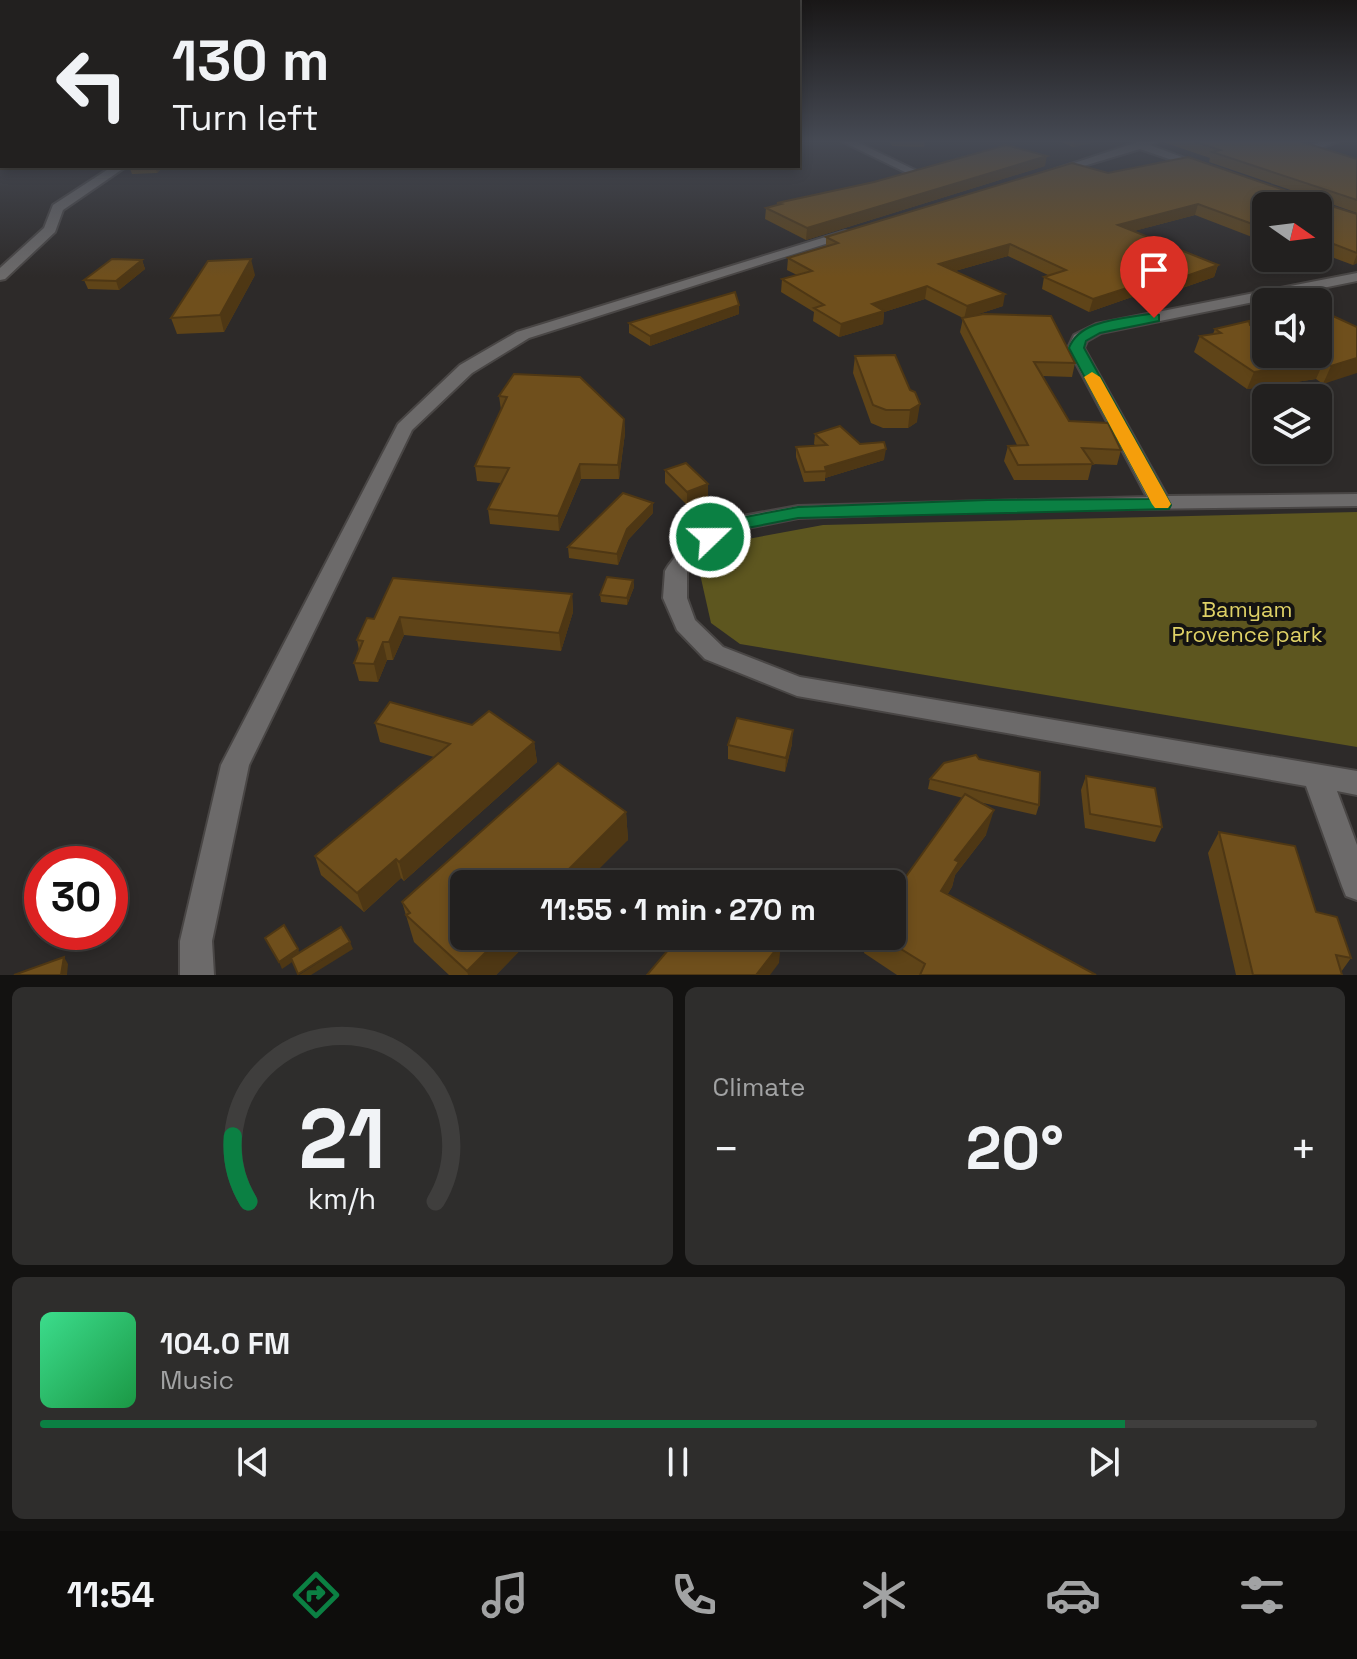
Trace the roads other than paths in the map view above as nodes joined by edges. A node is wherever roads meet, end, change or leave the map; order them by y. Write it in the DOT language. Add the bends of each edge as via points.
graph roads {
  1 [pos="91,186"];
  2 [pos="874,227"];
  3 [pos="0,276"];
  4 [pos="1357,277"];
  5 [pos="1357,500"];
  6 [pos="1162,505"];
  7 [pos="1317,776"];
  8 [pos="1357,783"];
  9 [pos="1357,886"];
  10 [pos="197,975"];
  1 -- 3 [label="street" via="57,208 50,229"];
  2 -- 10 [label="street" via="523,335 466,369 404,428 235,765 196,941"];
  4 -- 6 [label="street" via="1096,329 1080,338 1076,348"];
  5 -- 6 [label="street"];
  6 -- 7 [label="street" via="798,512 726,526 694,548 676,571 675,598 685,624 714,653 797,686"];
  7 -- 8 [label="street"];
  7 -- 9 [label="street"];
}
